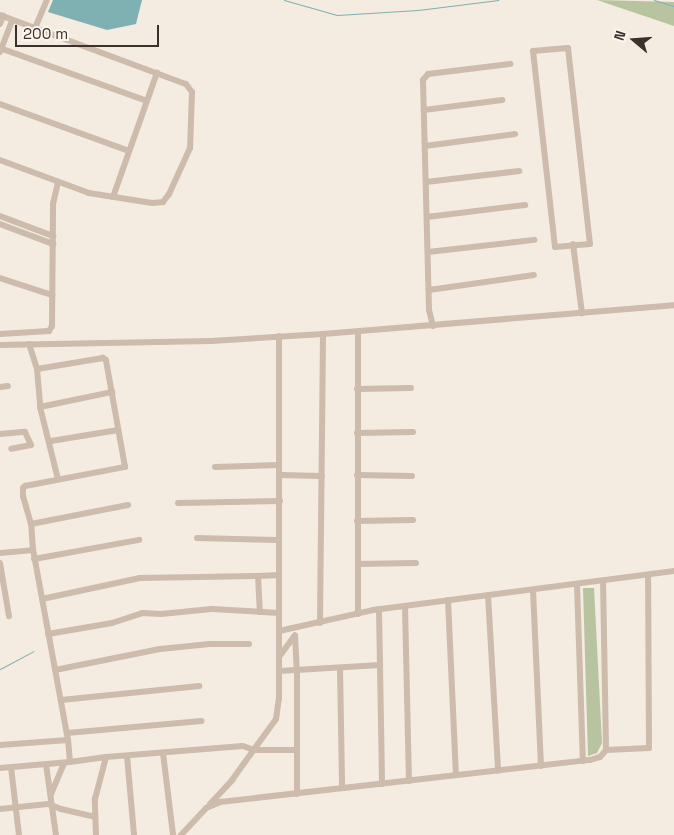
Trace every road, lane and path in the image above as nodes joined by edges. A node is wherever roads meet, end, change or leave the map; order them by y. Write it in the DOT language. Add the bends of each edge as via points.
graph roads {
  1 [pos="47,0"];
  2 [pos="2,15"];
  3 [pos="12,20"];
  4 [pos="0,24"];
  5 [pos="35,28"];
  6 [pos="0,49"];
  7 [pos="510,64"];
  8 [pos="157,73"];
  9 [pos="502,100"];
  10 [pos="147,101"];
  11 [pos="0,104"];
  12 [pos="424,110"];
  13 [pos="514,134"];
  14 [pos="425,146"];
  15 [pos="129,151"];
  16 [pos="0,160"];
  17 [pos="519,171"];
  18 [pos="58,182"];
  19 [pos="426,182"];
  20 [pos="113,197"];
  21 [pos="525,205"];
  22 [pos="0,216"];
  23 [pos="427,217"];
  24 [pos="0,224"];
  25 [pos="53,236"];
  26 [pos="534,240"];
  27 [pos="52,244"];
  28 [pos="573,244"];
  29 [pos="428,252"];
  30 [pos="534,275"];
  31 [pos="0,278"];
  32 [pos="429,290"];
  33 [pos="52,295"];
  34 [pos="674,305"];
  35 [pos="582,313"];
  36 [pos="433,326"];
  37 [pos="358,332"];
  38 [pos="0,334"];
  39 [pos="323,334"];
  40 [pos="279,336"];
  41 [pos="29,344"];
  42 [pos="0,345"];
  43 [pos="37,369"];
  44 [pos="8,386"];
  45 [pos="0,387"];
  46 [pos="357,388"];
  47 [pos="411,388"];
  48 [pos="112,392"];
  49 [pos="40,407"];
  50 [pos="118,430"];
  51 [pos="413,432"];
  52 [pos="357,433"];
  53 [pos="0,434"];
  54 [pos="51,441"];
  55 [pos="11,449"];
  56 [pos="279,465"];
  57 [pos="215,467"];
  58 [pos="279,475"];
  59 [pos="357,475"];
  60 [pos="322,476"];
  61 [pos="412,476"];
  62 [pos="58,479"];
  63 [pos="280,501"];
  64 [pos="178,503"];
  65 [pos="128,505"];
  66 [pos="413,520"];
  67 [pos="358,521"];
  68 [pos="31,524"];
  69 [pos="197,538"];
  70 [pos="139,540"];
  71 [pos="279,540"];
  72 [pos="33,550"];
  73 [pos="0,553"];
  74 [pos="34,559"];
  75 [pos="0,563"];
  76 [pos="416,563"];
  77 [pos="358,564"];
  78 [pos="674,571"];
  79 [pos="279,575"];
  80 [pos="648,575"];
  81 [pos="258,576"];
  82 [pos="603,581"];
  83 [pos="577,584"];
  84 [pos="533,590"];
  85 [pos="488,595"];
  86 [pos="42,599"];
  87 [pos="448,600"];
  88 [pos="405,606"];
  89 [pos="379,609"];
  90 [pos="260,612"];
  91 [pos="279,613"];
  92 [pos="358,614"];
  93 [pos="9,616"];
  94 [pos="320,623"];
  95 [pos="300,628"];
  96 [pos="279,631"];
  97 [pos="48,634"];
  98 [pos="295,636"];
  99 [pos="249,644"];
  100 [pos="279,657"];
  101 [pos="380,666"];
  102 [pos="340,668"];
  103 [pos="55,670"];
  104 [pos="297,670"];
  105 [pos="279,672"];
  106 [pos="199,686"];
  107 [pos="61,700"];
  108 [pos="201,721"];
  109 [pos="68,737"];
  110 [pos="0,745"];
  111 [pos="254,750"];
  112 [pos="297,750"];
  113 [pos="606,750"];
  114 [pos="163,753"];
  115 [pos="127,756"];
  116 [pos="106,757"];
  117 [pos="583,761"];
  118 [pos="67,763"];
  119 [pos="46,764"];
  120 [pos="541,766"];
  121 [pos="11,767"];
  122 [pos="0,768"];
  123 [pos="498,771"];
  124 [pos="456,775"];
  125 [pos="409,781"];
  126 [pos="382,784"];
  127 [pos="342,788"];
  128 [pos="51,794"];
  129 [pos="297,794"];
  130 [pos="210,804"];
  131 [pos="53,806"];
  132 [pos="16,807"];
  133 [pos="0,809"];
  134 [pos="94,816"];
  135 [pos="19,835"];
  136 [pos="56,835"];
  137 [pos="96,835"];
  138 [pos="134,835"];
  139 [pos="173,835"];
  140 [pos="181,835"];
  1 -- 5 [label="street"];
  2 -- 3 [label="street"];
  2 -- 4 [label="street"];
  3 -- 5 [label="street"];
  3 -- 6 [label="street"];
  5 -- 8 [label="street"];
  6 -- 10 [label="street"];
  7 -- 12 [label="street" via="428,74 423,80"];
  8 -- 10 [label="street"];
  8 -- 20 [label="street" via="190,88 190,148 170,194 163,202 152,204"];
  9 -- 12 [label="street"];
  10 -- 15 [label="street"];
  11 -- 15 [label="street"];
  12 -- 14 [label="street"];
  13 -- 14 [label="street"];
  14 -- 19 [label="street"];
  15 -- 20 [label="street"];
  16 -- 18 [label="street"];
  17 -- 19 [label="street"];
  18 -- 20 [label="street"];
  18 -- 25 [label="street" via="53,204"];
  19 -- 23 [label="street"];
  21 -- 23 [label="street"];
  22 -- 25 [label="street"];
  23 -- 29 [label="street"];
  24 -- 27 [label="street"];
  25 -- 27 [label="street"];
  26 -- 29 [label="street"];
  27 -- 33 [label="street"];
  28 -- 28 [label="street" via="555,247 533,51 568,48 590,244"];
  28 -- 35 [label="street"];
  29 -- 32 [label="street"];
  30 -- 32 [label="street"];
  31 -- 33 [label="street"];
  32 -- 36 [label="street"];
  33 -- 38 [label="street" via="52,326 49,332"];
  34 -- 35 [label="street"];
  35 -- 36 [label="street"];
  36 -- 37 [label="street"];
  37 -- 39 [label="street"];
  37 -- 46 [label="street"];
  39 -- 40 [label="street"];
  39 -- 60 [label="street"];
  40 -- 41 [label="street" via="211,341"];
  40 -- 56 [label="street"];
  41 -- 42 [label="street"];
  41 -- 43 [label="street"];
  43 -- 48 [label="street" via="104,358"];
  43 -- 49 [label="street"];
  44 -- 45 [label="street"];
  46 -- 47 [label="street"];
  46 -- 52 [label="street"];
  48 -- 49 [label="street"];
  48 -- 50 [label="street"];
  49 -- 54 [label="street"];
  50 -- 54 [label="street"];
  50 -- 62 [label="street" via="125,467"];
  51 -- 52 [label="street"];
  52 -- 59 [label="street"];
  53 -- 55 [label="street" via="25,432 31,446"];
  54 -- 62 [label="street"];
  56 -- 57 [label="street"];
  56 -- 58 [label="street"];
  58 -- 60 [label="street"];
  58 -- 63 [label="street"];
  59 -- 61 [label="street"];
  59 -- 67 [label="street"];
  60 -- 94 [label="street"];
  62 -- 68 [label="street" via="23,488 22,496"];
  63 -- 64 [label="street"];
  63 -- 71 [label="street"];
  65 -- 68 [label="street"];
  66 -- 67 [label="street"];
  67 -- 77 [label="street"];
  68 -- 72 [label="street"];
  69 -- 71 [label="street"];
  70 -- 74 [label="street"];
  71 -- 79 [label="street"];
  72 -- 73 [label="street"];
  72 -- 74 [label="street"];
  74 -- 86 [label="street"];
  75 -- 93 [label="street"];
  76 -- 77 [label="street"];
  77 -- 92 [label="street"];
  78 -- 80 [label="street"];
  79 -- 81 [label="street"];
  79 -- 91 [label="street"];
  80 -- 82 [label="street"];
  80 -- 113 [label="street" via="649,748"];
  81 -- 86 [label="street" via="140,578"];
  81 -- 90 [label="street"];
  82 -- 83 [label="street"];
  82 -- 113 [label="street"];
  83 -- 84 [label="street"];
  83 -- 117 [label="street"];
  84 -- 85 [label="street"];
  84 -- 120 [label="street"];
  85 -- 87 [label="street"];
  85 -- 123 [label="street"];
  86 -- 97 [label="street"];
  87 -- 88 [label="street"];
  87 -- 124 [label="street"];
  88 -- 89 [label="street"];
  88 -- 125 [label="street"];
  89 -- 92 [label="street"];
  89 -- 101 [label="street"];
  90 -- 91 [label="street"];
  90 -- 97 [label="street" via="212,609 142,613 112,623"];
  91 -- 96 [label="street"];
  92 -- 94 [label="street"];
  94 -- 95 [label="street"];
  95 -- 96 [label="street"];
  95 -- 98 [label="street"];
  96 -- 100 [label="street"];
  97 -- 103 [label="street"];
  98 -- 100 [label="street"];
  98 -- 104 [label="street"];
  99 -- 103 [label="street" via="160,649"];
  100 -- 105 [label="street"];
  101 -- 102 [label="street"];
  101 -- 126 [label="street"];
  102 -- 104 [label="street"];
  102 -- 127 [label="street"];
  103 -- 107 [label="street"];
  104 -- 105 [label="street"];
  104 -- 112 [label="street"];
  105 -- 111 [label="street" via="276,720"];
  106 -- 107 [label="street"];
  107 -- 109 [label="street"];
  108 -- 109 [label="street"];
  109 -- 110 [label="street"];
  109 -- 118 [label="street"];
  111 -- 112 [label="street"];
  111 -- 114 [label="street" via="243,746"];
  111 -- 130 [label="street"];
  112 -- 129 [label="street"];
  113 -- 117 [label="street" via="600,757"];
  114 -- 115 [label="street"];
  114 -- 139 [label="street"];
  115 -- 116 [label="street"];
  115 -- 138 [label="street"];
  116 -- 118 [label="street"];
  116 -- 134 [label="street"];
  117 -- 120 [label="street"];
  118 -- 119 [label="street"];
  118 -- 128 [label="street"];
  119 -- 121 [label="street"];
  119 -- 128 [label="street"];
  120 -- 123 [label="street"];
  121 -- 122 [label="street"];
  121 -- 132 [label="street"];
  123 -- 124 [label="street"];
  124 -- 125 [label="street"];
  125 -- 126 [label="street"];
  126 -- 127 [label="street"];
  127 -- 129 [label="street"];
  128 -- 131 [label="street"];
  129 -- 130 [label="street"];
  130 -- 140 [label="street"];
  131 -- 132 [label="street"];
  131 -- 134 [label="street"];
  131 -- 136 [label="street"];
  132 -- 133 [label="street"];
  132 -- 135 [label="street"];
  134 -- 137 [label="street"];
}
